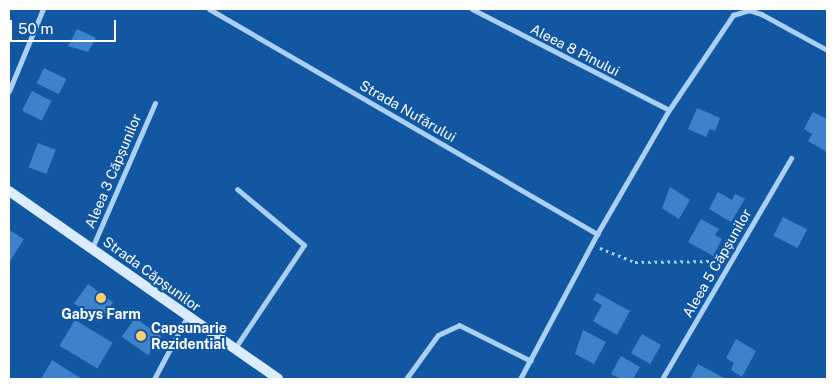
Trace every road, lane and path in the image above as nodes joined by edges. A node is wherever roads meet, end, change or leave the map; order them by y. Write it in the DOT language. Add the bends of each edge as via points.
graph roads {
  1 [pos="43,9"];
  2 [pos="209,9"];
  3 [pos="472,9"];
  4 [pos="827,50"];
  5 [pos="9,90"];
  6 [pos="154,103"];
  7 [pos="669,110"];
  8 [pos="790,158"];
  9 [pos="237,190"];
  10 [pos="9,191"];
  11 [pos="596,234"];
  12 [pos="591,244"];
  13 [pos="92,248"];
  14 [pos="731,261"];
  15 [pos="187,317"];
  16 [pos="235,348"];
  17 [pos="531,361"];
  18 [pos="272,377"];
  19 [pos="154,379"];
  20 [pos="406,379"];
  21 [pos="520,379"];
  22 [pos="662,379"];
  1 -- 5 [label="street"];
  2 -- 11 [label="street, Strada Nufărului"];
  3 -- 7 [label="street, Aleea 8 Pinului"];
  4 -- 7 [label="street" via="761,14 749,10 733,14"];
  6 -- 13 [label="street, Aleea 3 Căpșunilor"];
  7 -- 11 [label="street"];
  8 -- 14 [label="street, Aleea 5 Căpșunilor"];
  9 -- 16 [label="street" via="304,245"];
  10 -- 13 [label="street, Strada Căpșunilor"];
  11 -- 12 [label="street"];
  12 -- 14 [label="path" via="635,262"];
  12 -- 17 [label="street"];
  13 -- 15 [label="street, Strada Căpșunilor"];
  14 -- 22 [label="street, Aleea 5 Căpșunilor"];
  15 -- 16 [label="street, Strada Căpșunilor"];
  15 -- 19 [label="street"];
  16 -- 18 [label="street, Strada Căpșunilor"];
  17 -- 20 [label="street" via="459,325 438,335"];
  17 -- 21 [label="street"];
}
